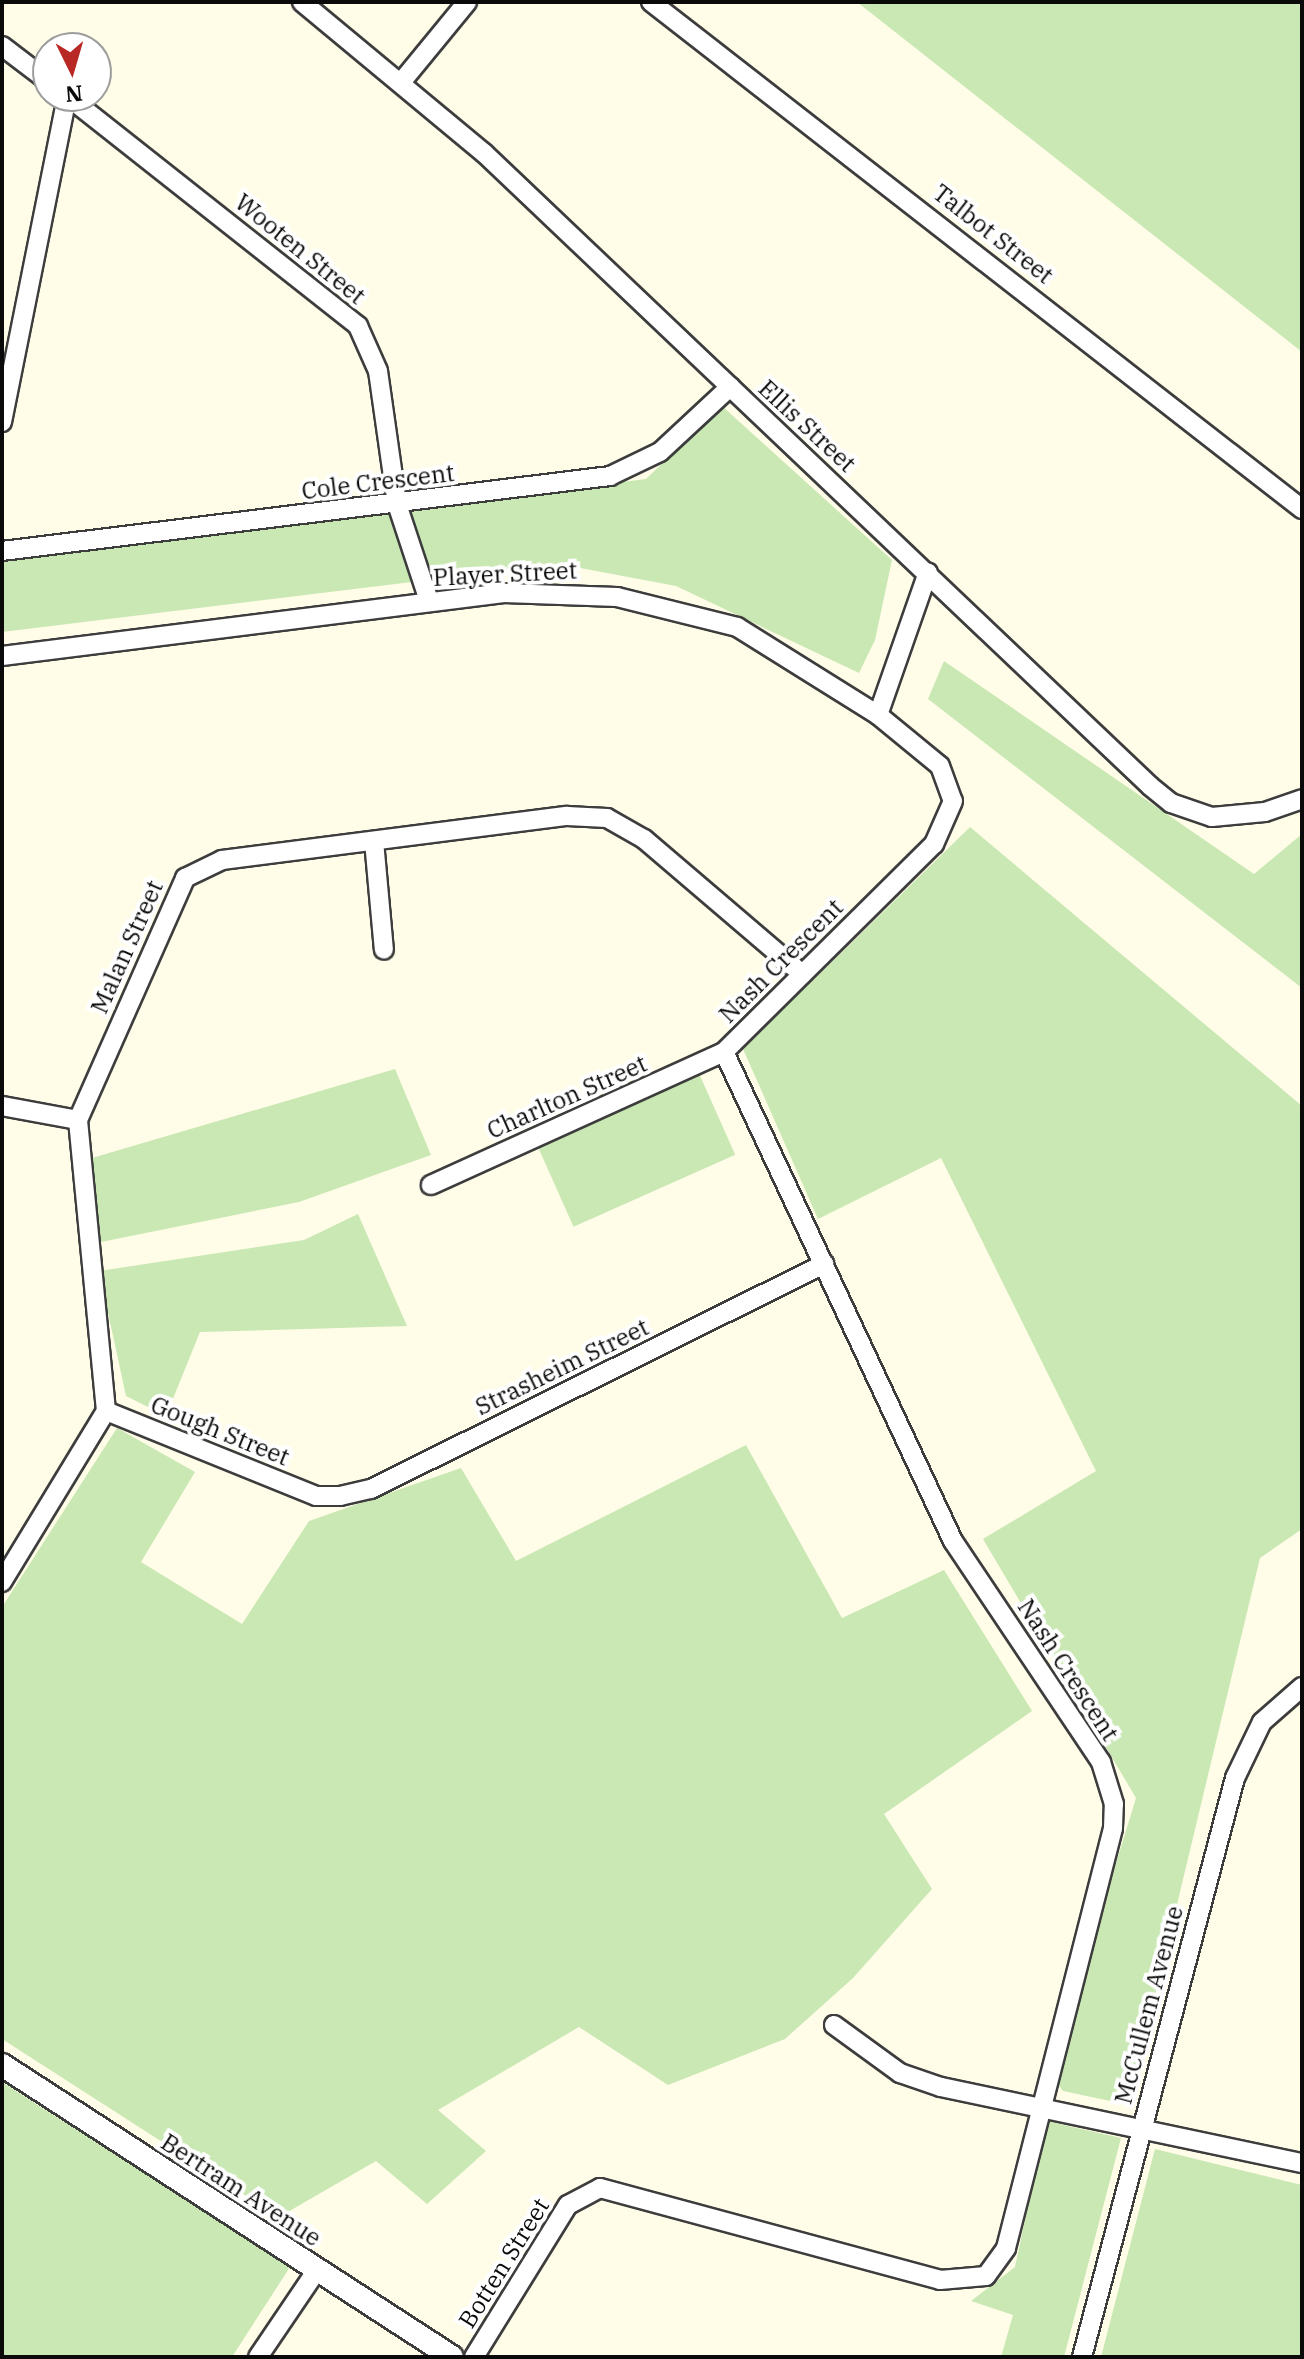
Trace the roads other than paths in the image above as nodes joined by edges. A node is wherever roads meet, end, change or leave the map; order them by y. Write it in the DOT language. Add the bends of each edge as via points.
graph roads {
  1 [pos="302,2"];
  2 [pos="467,2"];
  3 [pos="651,2"];
  4 [pos="2,46"];
  5 [pos="32,69"];
  6 [pos="403,80"];
  7 [pos="64,112"];
  8 [pos="87,112"];
  9 [pos="730,387"];
  10 [pos="2,422"];
  11 [pos="397,504"];
  12 [pos="1302,509"];
  13 [pos="2,551"];
  14 [pos="928,572"];
  15 [pos="429,601"];
  16 [pos="2,656"];
  17 [pos="878,715"];
  18 [pos="1302,799"];
  19 [pos="374,841"];
  20 [pos="934,844"];
  21 [pos="384,950"];
  22 [pos="802,974"];
  23 [pos="724,1052"];
  24 [pos="2,1106"];
  25 [pos="78,1120"];
  26 [pos="431,1185"];
  27 [pos="824,1264"];
  28 [pos="106,1411"];
  29 [pos="316,1496"];
  30 [pos="2,1582"];
  31 [pos="1302,1687"];
  32 [pos="834,2025"];
  33 [pos="2,2065"];
  34 [pos="1042,2105"];
  35 [pos="1141,2124"];
  36 [pos="1302,2163"];
  37 [pos="624,2191"];
  38 [pos="317,2270"];
  39 [pos="258,2357"];
  40 [pos="452,2357"];
  41 [pos="474,2357"];
  42 [pos="1082,2357"];
  1 -- 6 [label="street, Ellis Street"];
  2 -- 6 [label="street"];
  3 -- 12 [label="street, Talbot Street"];
  4 -- 5 [label="street"];
  6 -- 9 [label="street, Ellis Street"];
  7 -- 10 [label="street"];
  8 -- 11 [label="street, Wooten Street" via="358,326 378,371"];
  9 -- 11 [label="street, Cole Crescent" via="660,452 624,472"];
  9 -- 14 [label="street, Ellis Street"];
  11 -- 13 [label="street, Cole Crescent"];
  11 -- 15 [label="street, Wooten Street"];
  14 -- 17 [label="street"];
  14 -- 18 [label="street, Ellis Street" via="1171,803 1194,813 1232,818"];
  15 -- 16 [label="street, Player Street"];
  15 -- 17 [label="street, Player Street" via="575,593 651,603 737,627"];
  17 -- 20 [label="street, Player Street" via="928,754 952,789 949,819"];
  19 -- 21 [label="street"];
  19 -- 22 [label="street, Malan Street" via="567,816 607,818 644,839"];
  19 -- 25 [label="street, Malan Street" via="222,860 185,878"];
  20 -- 22 [label="street, Nash Crescent"];
  22 -- 23 [label="street, Nash Crescent"];
  23 -- 26 [label="street, Charlton Street"];
  23 -- 27 [label="street, Nash Crescent"];
  24 -- 25 [label="street"];
  25 -- 28 [label="street, Malan Street"];
  27 -- 29 [label="street, Strasheim Street" via="371,1489"];
  27 -- 34 [label="street, Nash Crescent" via="953,1541 1083,1731 1110,1786 1113,1828"];
  28 -- 29 [label="street, Gough Street"];
  28 -- 30 [label="street"];
  31 -- 35 [label="street, McCullem Avenue" via="1262,1722 1243,1756"];
  32 -- 34 [label="street" via="917,2080"];
  33 -- 38 [label="street, Bertram Avenue"];
  34 -- 35 [label="street"];
  34 -- 37 [label="street, Nash Crescent" via="1006,2248 997,2265 974,2281 940,2280"];
  35 -- 36 [label="street"];
  35 -- 42 [label="street, McCullem Avenue"];
  37 -- 41 [label="street, Botten Street" via="581,2193 568,2205"];
  38 -- 39 [label="street"];
  38 -- 40 [label="street, Bertram Avenue"];
}
